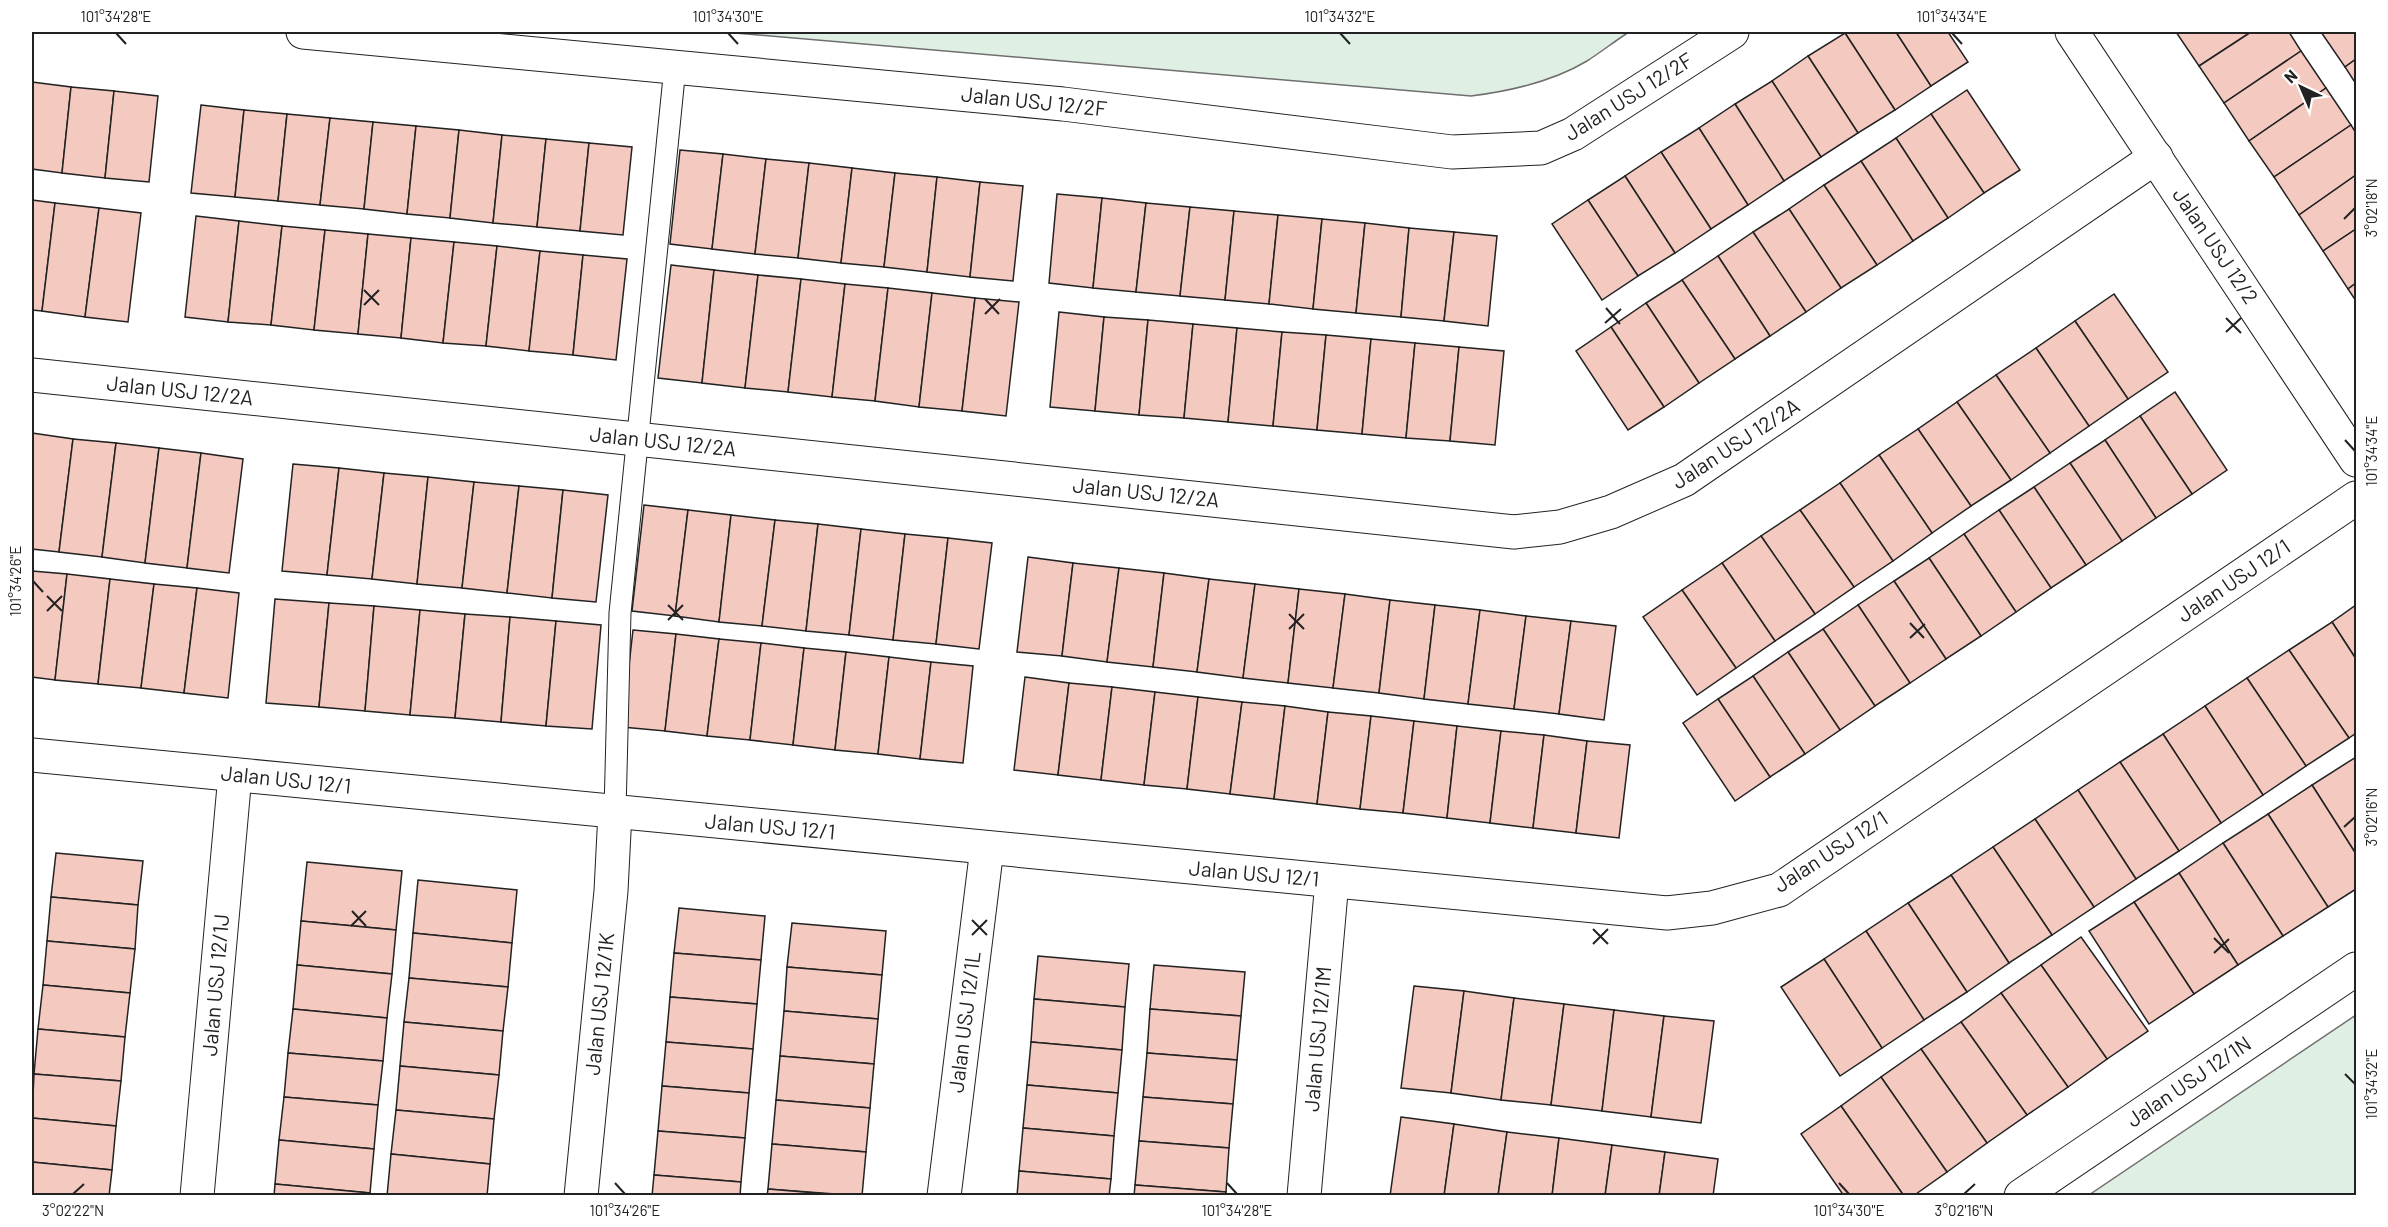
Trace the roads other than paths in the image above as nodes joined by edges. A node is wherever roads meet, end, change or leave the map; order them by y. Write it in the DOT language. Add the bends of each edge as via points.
graph roads {
  1 [pos="303,32"];
  2 [pos="1732,32"];
  3 [pos="2072,32"];
  4 [pos="675,67"];
  5 [pos="2156,157"];
  6 [pos="32,375"];
  7 [pos="638,439"];
  8 [pos="2356,460"];
  9 [pos="2354,505"];
  10 [pos="32,755"];
  11 [pos="235,775"];
  12 [pos="615,812"];
  13 [pos="987,848"];
  14 [pos="1332,882"];
  15 [pos="2356,969"];
  16 [pos="197,1196"];
  17 [pos="581,1196"];
  18 [pos="944,1196"];
  19 [pos="1304,1196"];
  20 [pos="2021,1196"];
  1 -- 4 [label="street, Jalan USJ 12/2F"];
  2 -- 4 [label="street, Jalan USJ 12/2F" via="1573,134 1541,147 1452,152 1063,104"];
  3 -- 5 [label="street, Jalan USJ 12/2"];
  4 -- 7 [label="lane"];
  5 -- 7 [label="street, Jalan USJ 12/2A" via="1684,480 1611,512 1560,527 1514,532"];
  5 -- 8 [label="street, Jalan USJ 12/2"];
  6 -- 7 [label="street, Jalan USJ 12/2A"];
  7 -- 12 [label="lane" via="620,613"];
  9 -- 14 [label="street, Jalan USJ 12/1" via="1779,890 1713,908 1667,913"];
  10 -- 11 [label="street, Jalan USJ 12/1"];
  11 -- 12 [label="street, Jalan USJ 12/1"];
  11 -- 16 [label="street, Jalan USJ 12/1J"];
  12 -- 13 [label="street, Jalan USJ 12/1"];
  12 -- 17 [label="street, Jalan USJ 12/1K"];
  13 -- 14 [label="street, Jalan USJ 12/1"];
  13 -- 18 [label="street, Jalan USJ 12/1L"];
  14 -- 19 [label="street, Jalan USJ 12/1M"];
  15 -- 20 [label="street, Jalan USJ 12/1N"];
}
